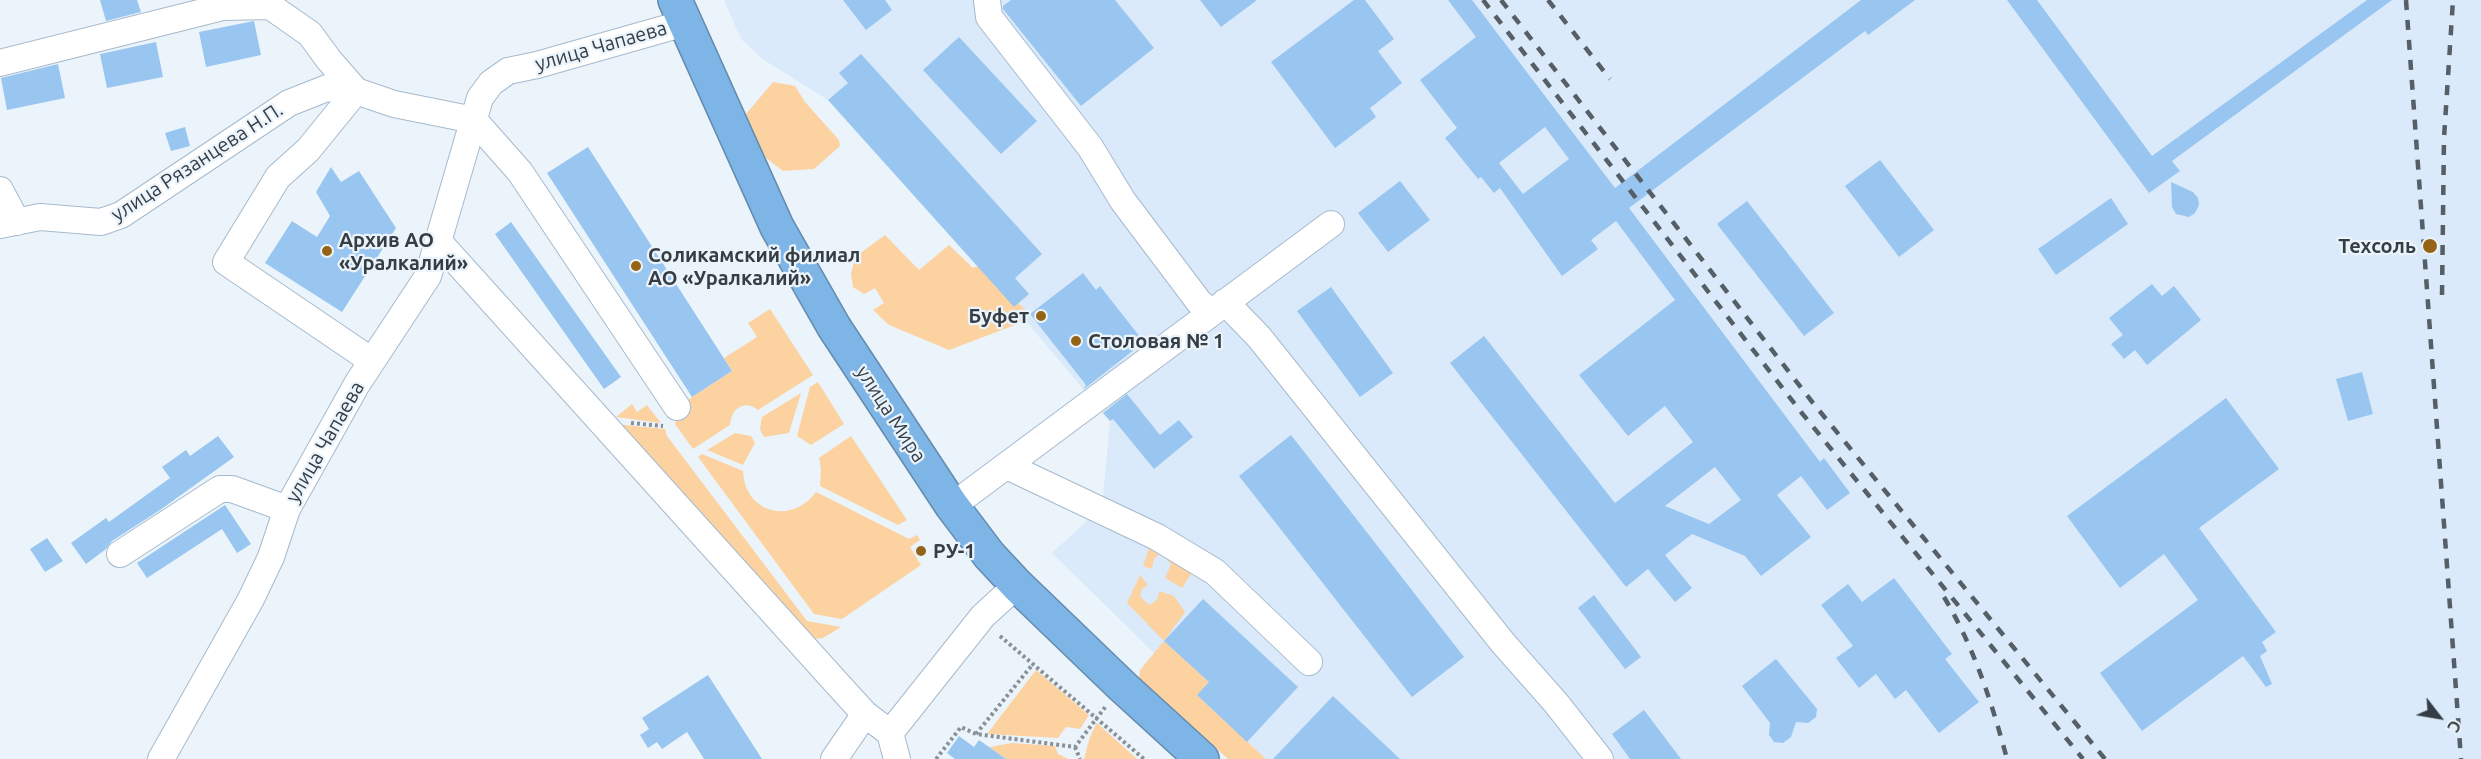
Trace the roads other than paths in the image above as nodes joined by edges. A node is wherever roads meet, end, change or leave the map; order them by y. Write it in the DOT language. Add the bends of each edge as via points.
graph roads {
  1 [pos="987,0"];
  2 [pos="680,11"];
  3 [pos="0,63"];
  4 [pos="356,91"];
  5 [pos="474,120"];
  6 [pos="0,190"];
  7 [pos="8,223"];
  8 [pos="1330,224"];
  9 [pos="438,241"];
  10 [pos="1218,307"];
  11 [pos="372,361"];
  12 [pos="677,407"];
  13 [pos="1007,466"];
  14 [pos="952,507"];
  15 [pos="287,509"];
  16 [pos="120,554"];
  17 [pos="1017,585"];
  18 [pos="1309,662"];
  19 [pos="865,714"];
  20 [pos="890,733"];
  21 [pos="161,759"];
  22 [pos="834,759"];
  23 [pos="897,759"];
  24 [pos="1202,759"];
  25 [pos="1600,759"];
  1 -- 10 [label="street" via="989,17 1090,147 1123,201 1199,302"];
  2 -- 5 [label="street, улица Чапаева" via="537,65 507,71 490,83 480,98"];
  2 -- 14 [label="highway, улица Мира" via="777,227 834,327"];
  3 -- 4 [label="street" via="223,7 270,6 310,34"];
  4 -- 5 [label="street" via="394,104"];
  4 -- 7 [label="street, улица Рязанцева Н.П." via="327,88 289,103 121,215 100,222 40,217"];
  4 -- 11 [label="street" via="308,150 278,177 225,262"];
  5 -- 9 [label="street, улица Чапаева"];
  5 -- 12 [label="street" via="520,172"];
  6 -- 7 [label="street"];
  8 -- 10 [label="street"];
  9 -- 11 [label="street, улица Чапаева" via="428,276"];
  9 -- 19 [label="street"];
  10 -- 13 [label="street"];
  10 -- 25 [label="street" via="1259,337 1503,644"];
  11 -- 15 [label="street, улица Чапаева"];
  13 -- 14 [label="street"];
  13 -- 18 [label="street" via="1199,561"];
  14 -- 17 [label="highway, улица Мира"];
  15 -- 16 [label="street" via="232,489 219,489"];
  15 -- 21 [label="street, улица Чапаева" via="251,599"];
  17 -- 20 [label="street" via="983,616"];
  17 -- 24 [label="highway, улица Мира"];
  19 -- 20 [label="street"];
  19 -- 22 [label="street"];
  20 -- 23 [label="street"];
}
